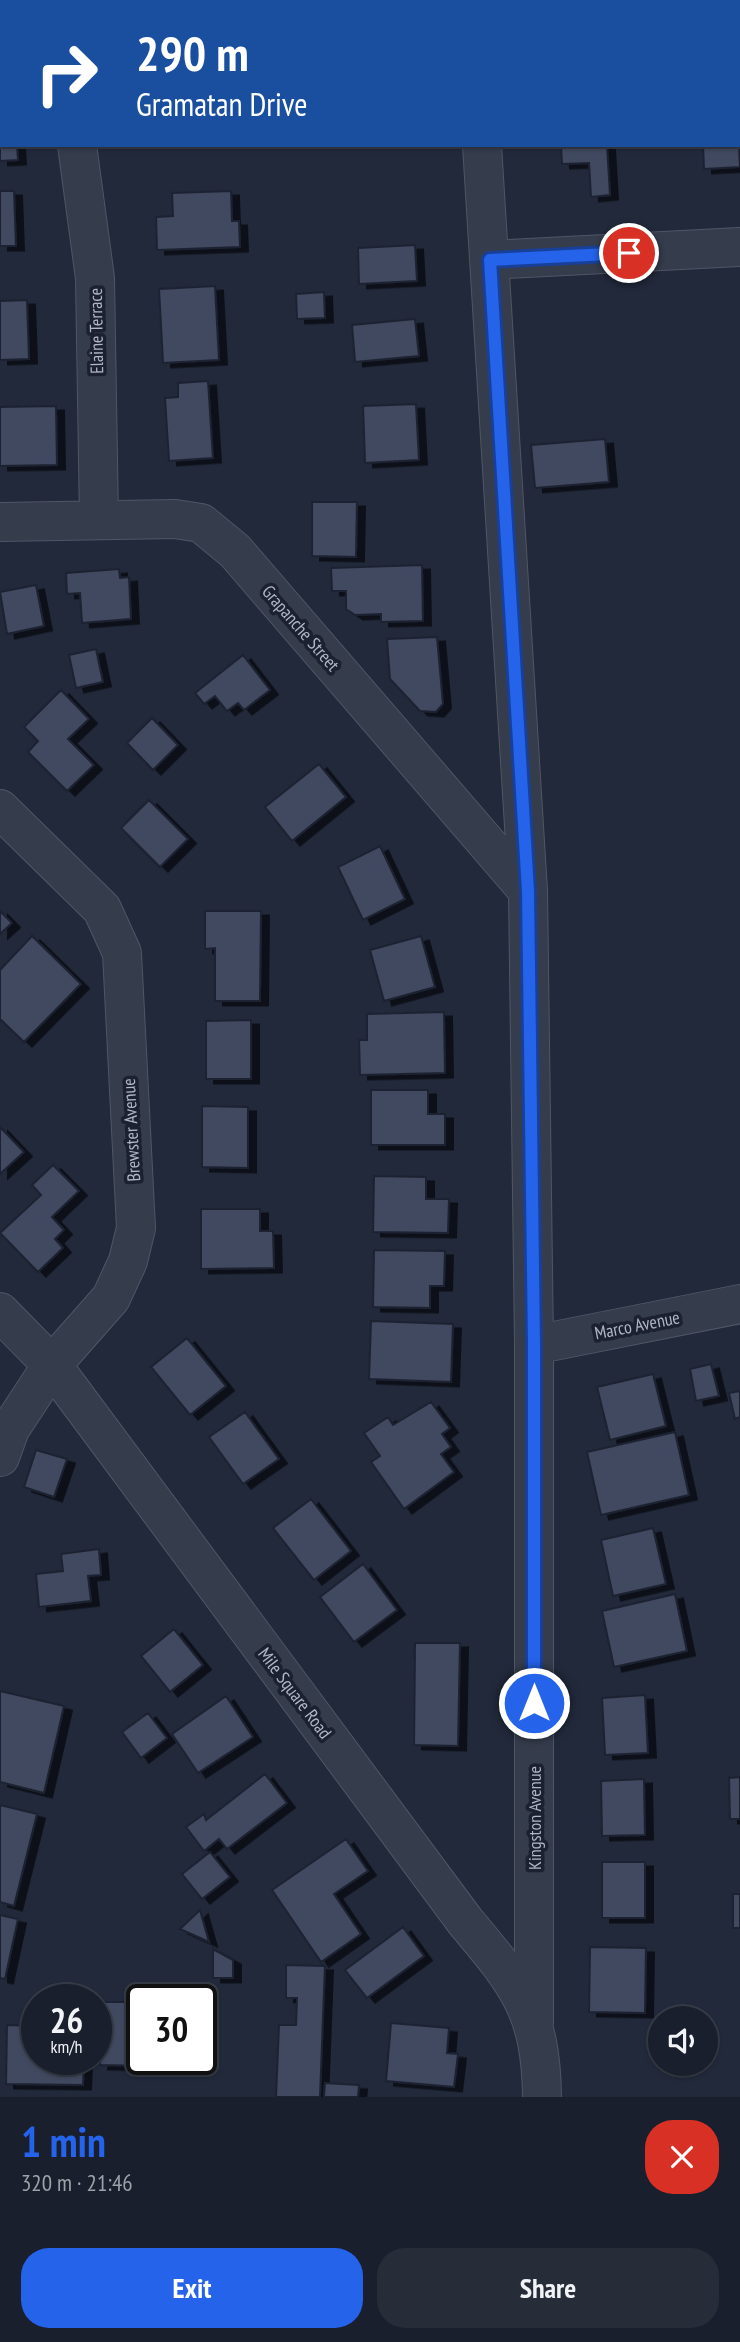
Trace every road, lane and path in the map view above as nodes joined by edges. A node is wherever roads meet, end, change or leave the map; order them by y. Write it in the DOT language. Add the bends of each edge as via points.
graph roads {
  1 [pos="77,147"];
  2 [pos="482,147"];
  3 [pos="740,247"];
  4 [pos="490,260"];
  5 [pos="99,519"];
  6 [pos="0,522"];
  7 [pos="0,808"];
  8 [pos="528,891"];
  9 [pos="740,1304"];
  10 [pos="0,1312"];
  11 [pos="534,1345"];
  12 [pos="52,1365"];
  13 [pos="0,1457"];
  14 [pos="534,2022"];
  15 [pos="542,2097"];
  1 -- 5 [label="street, Elaine Terrace" via="95,278"];
  2 -- 4 [label="street, Kingston Avenue"];
  3 -- 4 [label="street"];
  4 -- 8 [label="street, Kingston Avenue"];
  5 -- 6 [label="street, Grapanche Street"];
  5 -- 8 [label="street, Grapanche Street" via="201,523 235,551"];
  7 -- 12 [label="street, Brewster Avenue" via="102,909 122,953 136,1228 128,1261 111,1298"];
  8 -- 11 [label="street, Kingston Avenue"];
  9 -- 11 [label="street, Marco Avenue"];
  10 -- 12 [label="street, Mile Square Road"];
  11 -- 14 [label="street, Kingston Avenue"];
  12 -- 13 [label="street, Brewster Avenue" via="10,1429"];
  12 -- 14 [label="street, Mile Square Road" via="464,1921 503,1966"];
  14 -- 15 [label="street, Mile Square Road"];
}
